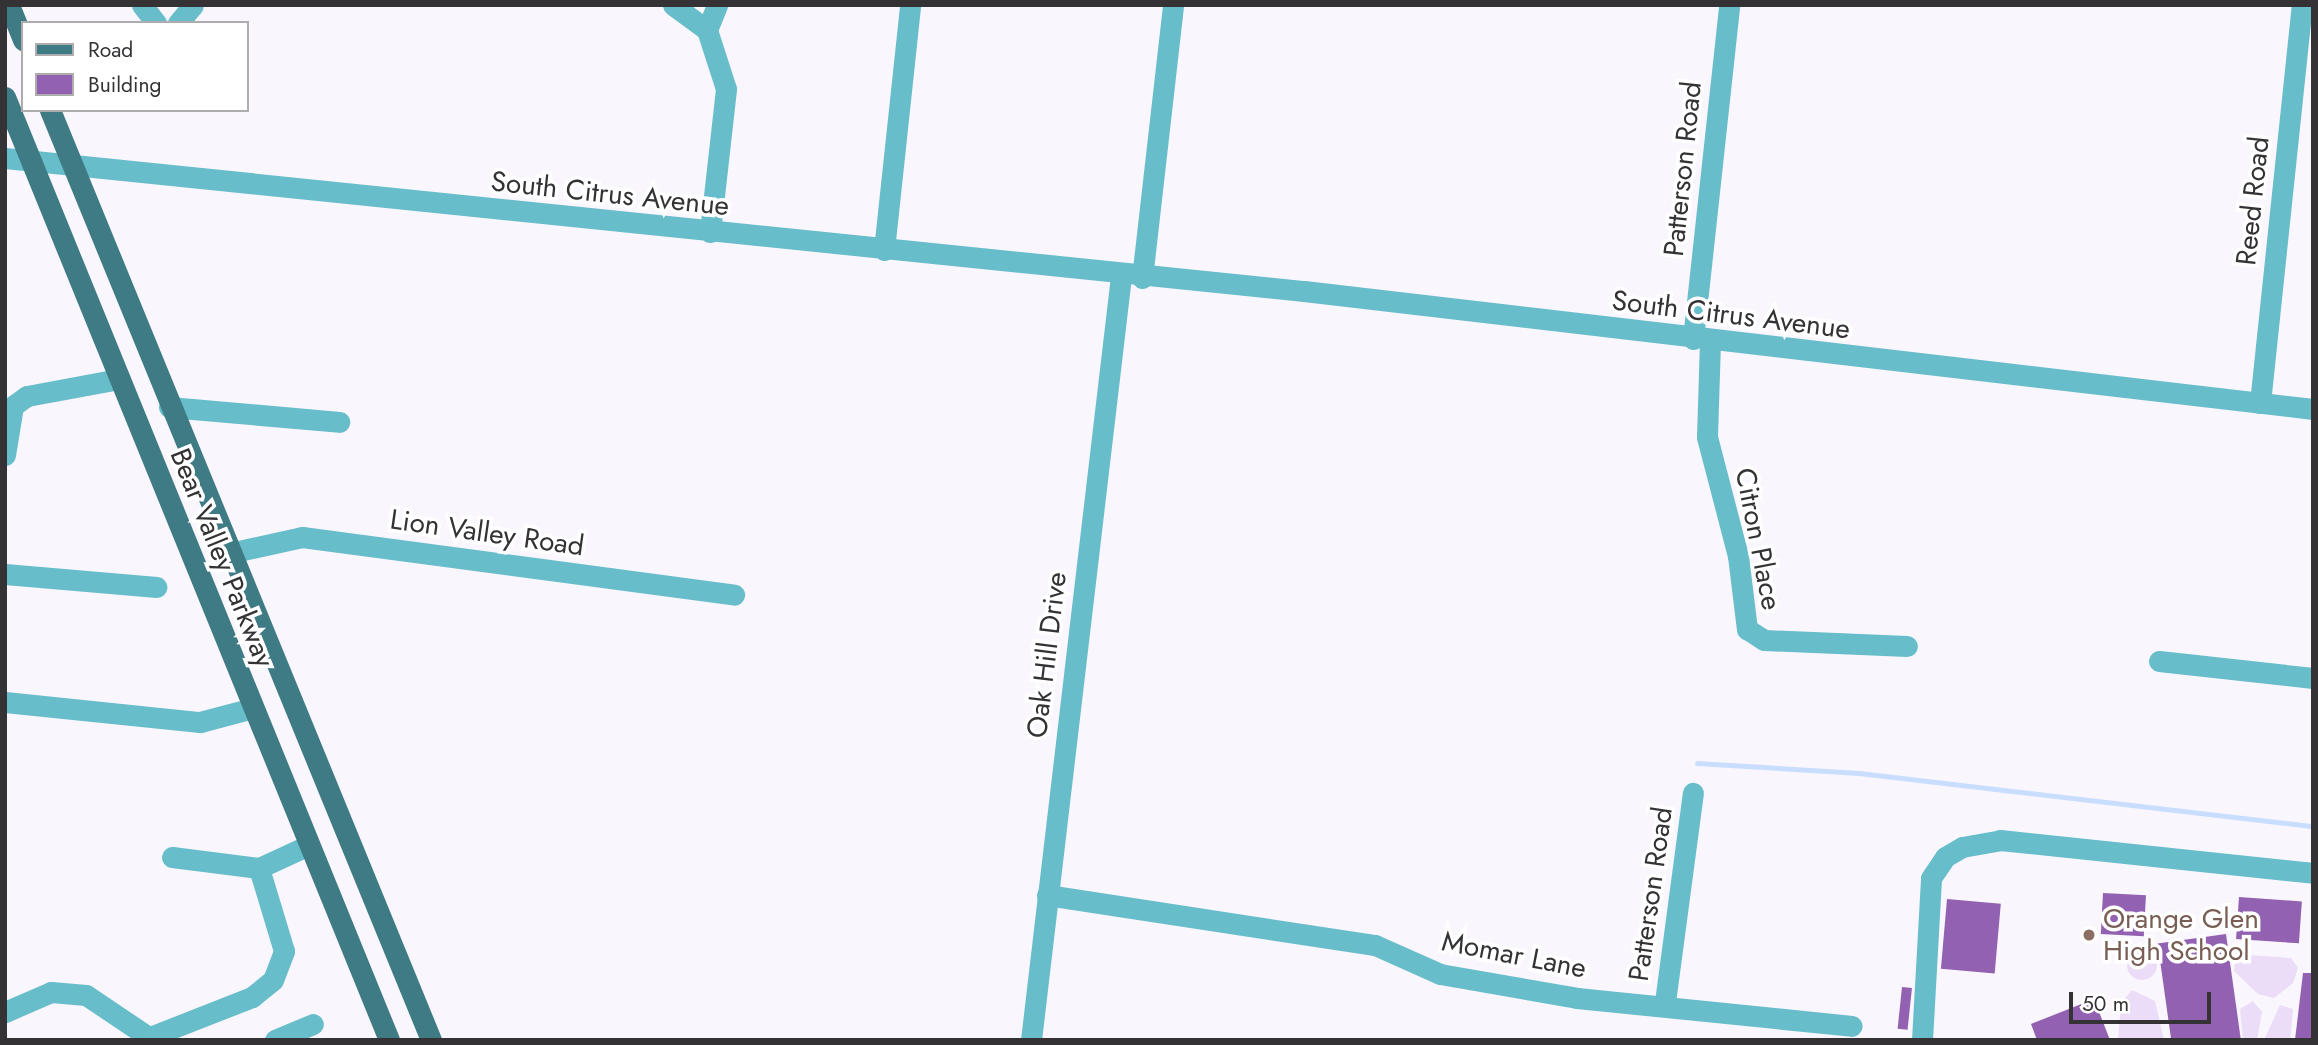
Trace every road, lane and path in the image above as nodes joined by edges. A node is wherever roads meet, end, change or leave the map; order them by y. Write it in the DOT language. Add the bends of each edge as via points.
graph roads {
  1 [pos="9,5"];
  2 [pos="142,5"];
  3 [pos="193,5"];
  4 [pos="673,5"];
  5 [pos="718,5"];
  6 [pos="910,5"];
  7 [pos="1174,5"];
  8 [pos="1728,5"];
  9 [pos="2302,5"];
  10 [pos="154,21"];
  11 [pos="180,21"];
  12 [pos="707,30"];
  13 [pos="21,35"];
  14 [pos="5,97"];
  15 [pos="51,112"];
  16 [pos="5,158"];
  17 [pos="31,162"];
  18 [pos="73,167"];
  19 [pos="710,232"];
  20 [pos="884,250"];
  21 [pos="1131,277"];
  22 [pos="1702,340"];
  23 [pos="119,379"];
  24 [pos="2260,403"];
  25 [pos="169,407"];
  26 [pos="2313,409"];
  27 [pos="339,422"];
  28 [pos="5,455"];
  29 [pos="234,552"];
  30 [pos="5,574"];
  31 [pos="156,587"];
  32 [pos="734,595"];
  33 [pos="1907,646"];
  34 [pos="2159,661"];
  35 [pos="2313,678"];
  36 [pos="5,702"];
  37 [pos="253,708"];
  38 [pos="1693,793"];
  39 [pos="309,845"];
  40 [pos="172,857"];
  41 [pos="259,868"];
  42 [pos="2313,873"];
  43 [pos="1047,895"];
  44 [pos="1665,1002"];
  45 [pos="5,1012"];
  46 [pos="313,1024"];
  47 [pos="1852,1026"];
  48 [pos="152,1038"];
  49 [pos="275,1040"];
  50 [pos="389,1040"];
  51 [pos="430,1040"];
  52 [pos="1031,1040"];
  53 [pos="1922,1040"];
  1 -- 13 [label="main road"];
  2 -- 10 [label="street"];
  3 -- 11 [label="street"];
  4 -- 12 [label="street"];
  5 -- 12 [label="street"];
  6 -- 20 [label="street"];
  7 -- 21 [label="street"];
  8 -- 22 [label="street, Patterson Road"];
  9 -- 24 [label="street, Reed Road"];
  12 -- 19 [label="street" via="726,89"];
  14 -- 17 [label="main road, Bear Valley Parkway"];
  15 -- 18 [label="main road, Bear Valley Parkway"];
  16 -- 17 [label="street, South Citrus Avenue"];
  17 -- 18 [label="street, South Citrus Avenue"];
  17 -- 23 [label="main road, Bear Valley Parkway"];
  18 -- 19 [label="street, South Citrus Avenue"];
  18 -- 25 [label="main road, Bear Valley Parkway"];
  19 -- 20 [label="street, South Citrus Avenue"];
  20 -- 21 [label="street, South Citrus Avenue"];
  21 -- 22 [label="street, South Citrus Avenue" via="1304,291"];
  21 -- 43 [label="street, Oak Hill Drive"];
  22 -- 24 [label="street, South Citrus Avenue"];
  22 -- 33 [label="street, Citron Place" via="1707,437 1738,556 1747,628 1764,640"];
  23 -- 28 [label="street" via="27,396 13,406"];
  23 -- 37 [label="main road, Bear Valley Parkway"];
  24 -- 26 [label="street, South Citrus Avenue"];
  25 -- 27 [label="street"];
  25 -- 29 [label="main road, Bear Valley Parkway"];
  29 -- 32 [label="street, Lion Valley Road" via="302,537"];
  29 -- 51 [label="main road, Bear Valley Parkway"];
  30 -- 31 [label="street"];
  34 -- 35 [label="street"];
  36 -- 37 [label="street" via="200,722"];
  37 -- 39 [label="main road, Bear Valley Parkway"];
  38 -- 44 [label="street, Patterson Road"];
  39 -- 41 [label="street"];
  39 -- 50 [label="main road, Bear Valley Parkway"];
  40 -- 41 [label="street"];
  41 -- 48 [label="street" via="284,951 273,980 252,998"];
  42 -- 53 [label="street" via="2000,840 1962,847 1935,866 1931,878"];
  43 -- 44 [label="street, Momar Lane" via="1375,945 1440,974 1577,998"];
  43 -- 52 [label="street, Oak Hill Drive"];
  44 -- 47 [label="street, Momar Lane"];
  45 -- 48 [label="street" via="51,992 86,995"];
  46 -- 49 [label="street"];
}
